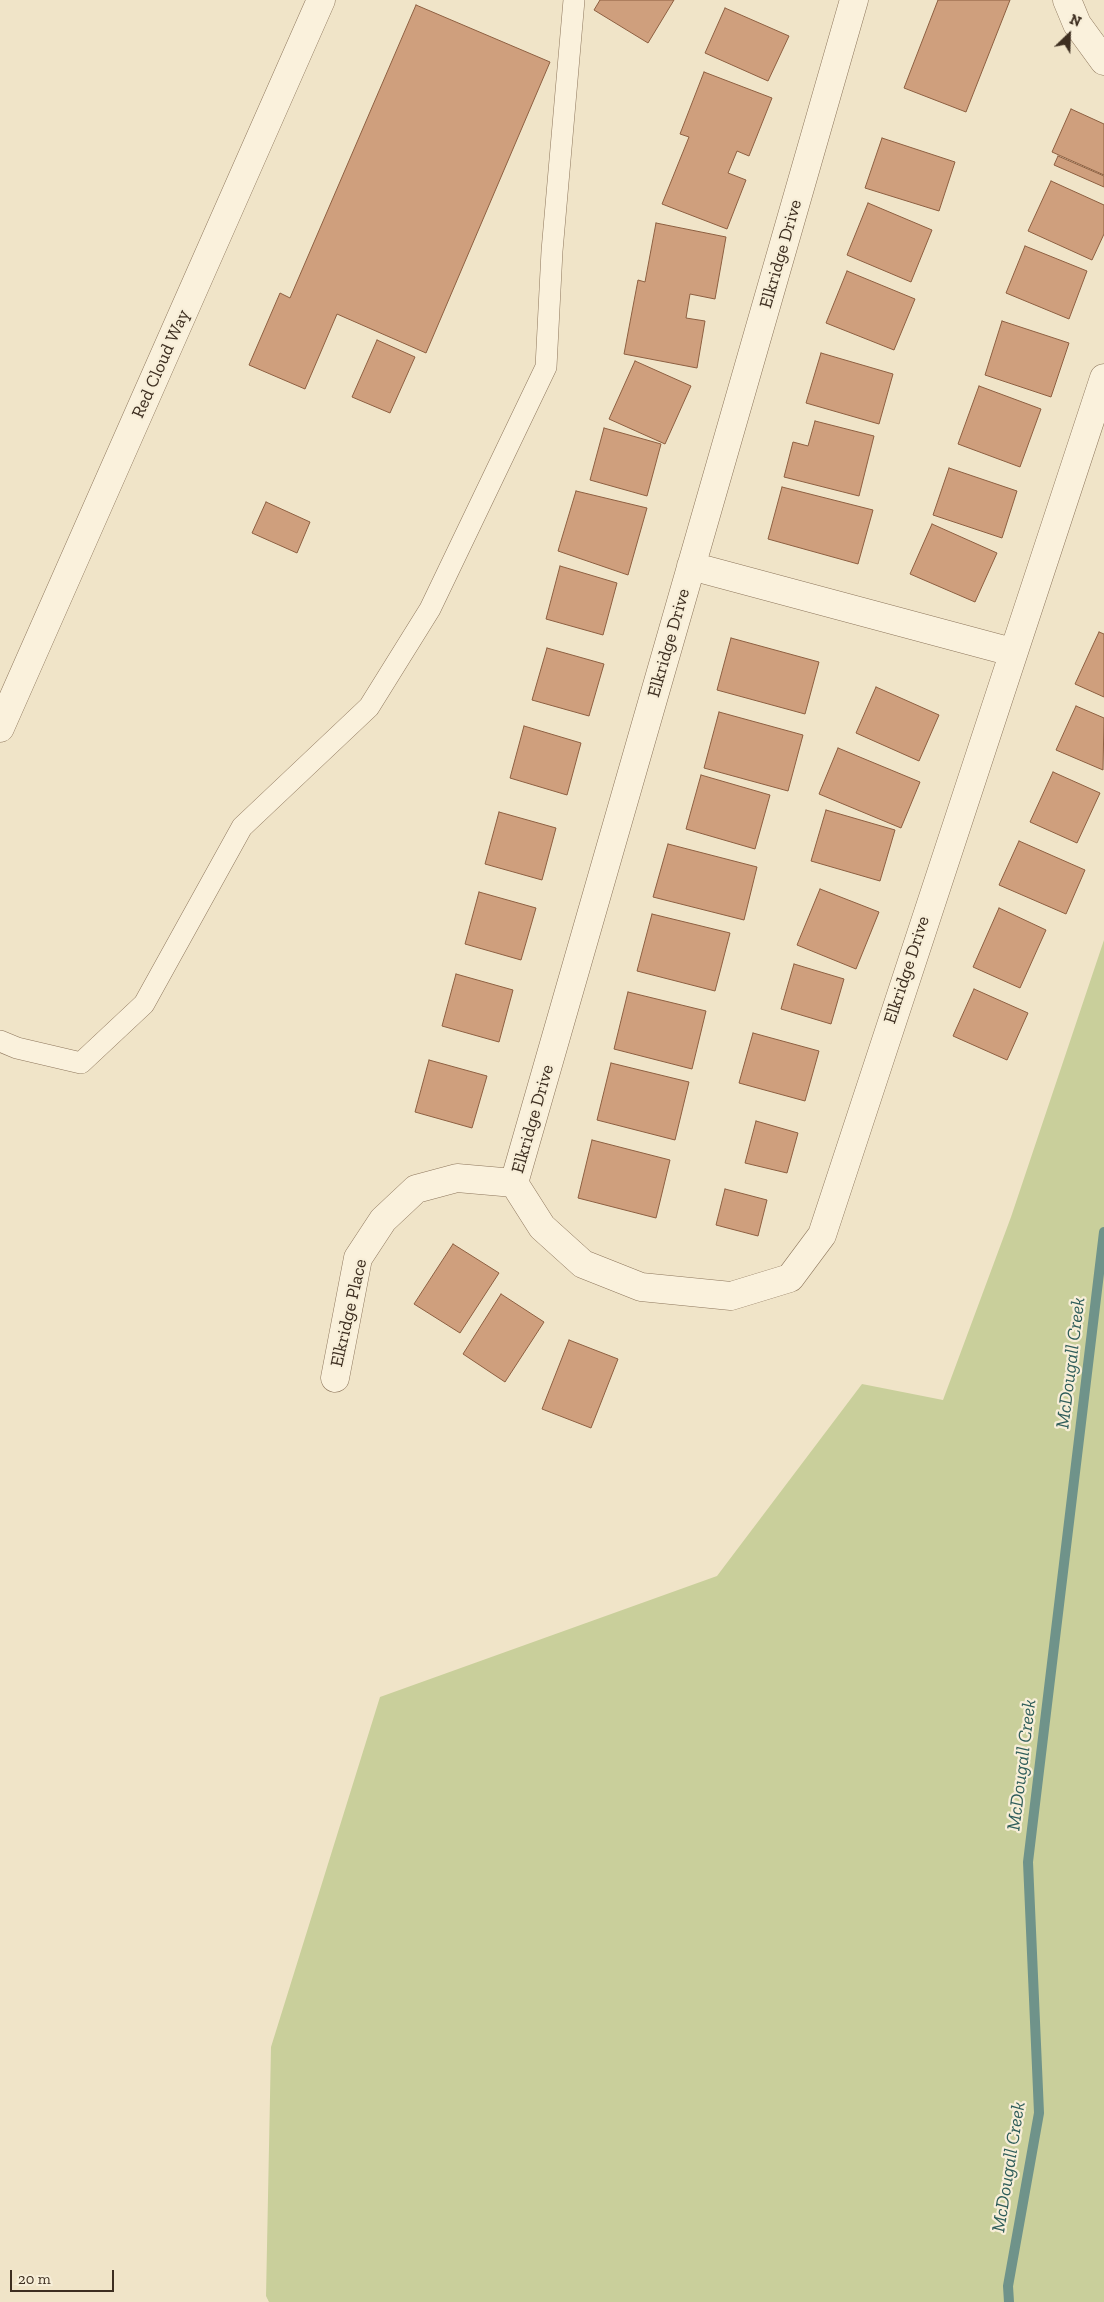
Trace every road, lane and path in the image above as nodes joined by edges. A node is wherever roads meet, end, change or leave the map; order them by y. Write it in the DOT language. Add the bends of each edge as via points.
graph roads {
  1 [pos="322,0"];
  2 [pos="574,0"];
  3 [pos="854,0"];
  4 [pos="1066,0"];
  5 [pos="1104,62"];
  6 [pos="1104,378"];
  7 [pos="691,566"];
  8 [pos="1012,652"];
  9 [pos="0,728"];
  10 [pos="0,1041"];
  11 [pos="514,1183"];
  12 [pos="335,1378"];
  1 -- 9 [label="street, Red Cloud Way"];
  2 -- 10 [label="lane" via="552,251 546,367 430,609 369,707 242,827 144,1004 82,1063"];
  3 -- 7 [label="street, Elkridge Drive"];
  4 -- 5 [label="street" via="1077,24"];
  6 -- 8 [label="street, Elkridge Drive"];
  7 -- 8 [label="street, Elkridge Drive"];
  7 -- 11 [label="street, Elkridge Drive"];
  8 -- 11 [label="street, Elkridge Drive" via="822,1234 790,1278 731,1296 641,1287 583,1264 542,1227"];
  11 -- 12 [label="street, Elkridge Place" via="457,1178 416,1189 383,1220 358,1258"];
}
